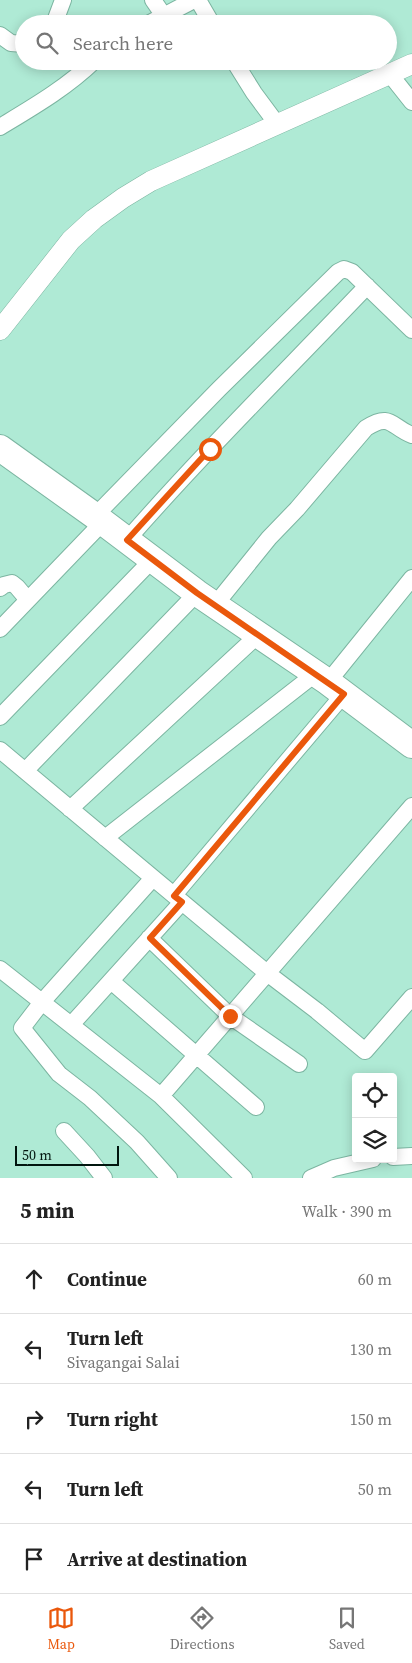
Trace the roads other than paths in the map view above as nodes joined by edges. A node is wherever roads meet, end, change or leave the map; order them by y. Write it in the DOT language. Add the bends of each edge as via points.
graph roads {
  1 [pos="63,0"];
  2 [pos="153,0"];
  3 [pos="194,0"];
  4 [pos="198,0"];
  5 [pos="57,15"];
  6 [pos="163,15"];
  7 [pos="166,15"];
  8 [pos="207,15"];
  9 [pos="0,35"];
  10 [pos="15,43"];
  11 [pos="412,64"];
  12 [pos="78,70"];
  13 [pos="240,70"];
  14 [pos="397,70"];
  15 [pos="397,70"];
  16 [pos="389,73"];
  17 [pos="412,102"];
  18 [pos="277,124"];
  19 [pos="0,127"];
  20 [pos="367,286"];
  21 [pos="0,330"];
  22 [pos="412,330"];
  23 [pos="412,435"];
  24 [pos="0,448"];
  25 [pos="98,520"];
  26 [pos="127,540"];
  27 [pos="152,560"];
  28 [pos="412,578"];
  29 [pos="0,588"];
  30 [pos="206,599"];
  31 [pos="28,600"];
  32 [pos="0,629"];
  33 [pos="258,635"];
  34 [pos="329,683"];
  35 [pos="0,716"];
  36 [pos="412,746"];
  37 [pos="0,750"];
  38 [pos="25,771"];
  39 [pos="412,806"];
  40 [pos="70,809"];
  41 [pos="105,838"];
  42 [pos="153,878"];
  43 [pos="178,899"];
  44 [pos="150,938"];
  45 [pos="0,969"];
  46 [pos="267,973"];
  47 [pos="111,981"];
  48 [pos="412,997"];
  49 [pos="42,1002"];
  50 [pos="230,1016"];
  51 [pos="71,1025"];
  52 [pos="196,1055"];
  53 [pos="299,1064"];
  54 [pos="161,1096"];
  55 [pos="256,1107"];
  56 [pos="64,1131"];
  57 [pos="412,1156"];
  58 [pos="397,1157"];
  59 [pos="355,1163"];
  60 [pos="104,1178"];
  61 [pos="168,1178"];
  62 [pos="244,1178"];
  63 [pos="311,1178"];
  1 -- 5 [label="street"];
  2 -- 6 [label="street"];
  3 -- 7 [label="street"];
  4 -- 8 [label="street"];
  9 -- 10 [label="street"];
  11 -- 14 [label="street"];
  12 -- 19 [label="street" via="45,100"];
  13 -- 18 [label="street"];
  15 -- 16 [label="street"];
  16 -- 17 [label="street"];
  16 -- 18 [label="street"];
  18 -- 21 [label="street" via="151,180 94,219 71,240"];
  20 -- 22 [label="street"];
  20 -- 25 [label="street" via="344,269 330,278"];
  20 -- 26 [label="street" via="238,418"];
  23 -- 30 [label="street" via="382,420 366,428 269,538"];
  24 -- 25 [label="main road"];
  25 -- 26 [label="main road"];
  25 -- 31 [label="street"];
  26 -- 27 [label="main road"];
  27 -- 30 [label="main road"];
  27 -- 35 [label="street"];
  28 -- 34 [label="street"];
  29 -- 31 [label="street" via="12,583"];
  30 -- 33 [label="main road"];
  30 -- 38 [label="street"];
  31 -- 32 [label="street"];
  33 -- 34 [label="main road"];
  33 -- 40 [label="street"];
  34 -- 36 [label="main road"];
  34 -- 41 [label="street"];
  34 -- 43 [label="street"];
  37 -- 38 [label="street"];
  38 -- 40 [label="street"];
  39 -- 46 [label="street"];
  40 -- 41 [label="street"];
  41 -- 42 [label="street"];
  42 -- 43 [label="street"];
  42 -- 49 [label="street"];
  43 -- 44 [label="street"];
  43 -- 46 [label="street"];
  44 -- 47 [label="street"];
  44 -- 50 [label="street"];
  45 -- 49 [label="street"];
  46 -- 48 [label="street" via="365,1051"];
  46 -- 50 [label="street"];
  47 -- 51 [label="street"];
  47 -- 52 [label="street"];
  49 -- 51 [label="street"];
  49 -- 61 [label="street" via="22,1028 60,1074 138,1142"];
  50 -- 52 [label="street"];
  50 -- 53 [label="street"];
  51 -- 54 [label="street"];
  52 -- 54 [label="street"];
  52 -- 55 [label="street"];
  54 -- 62 [label="street"];
  56 -- 60 [label="street"];
  57 -- 58 [label="street"];
  59 -- 63 [label="street"];
}
